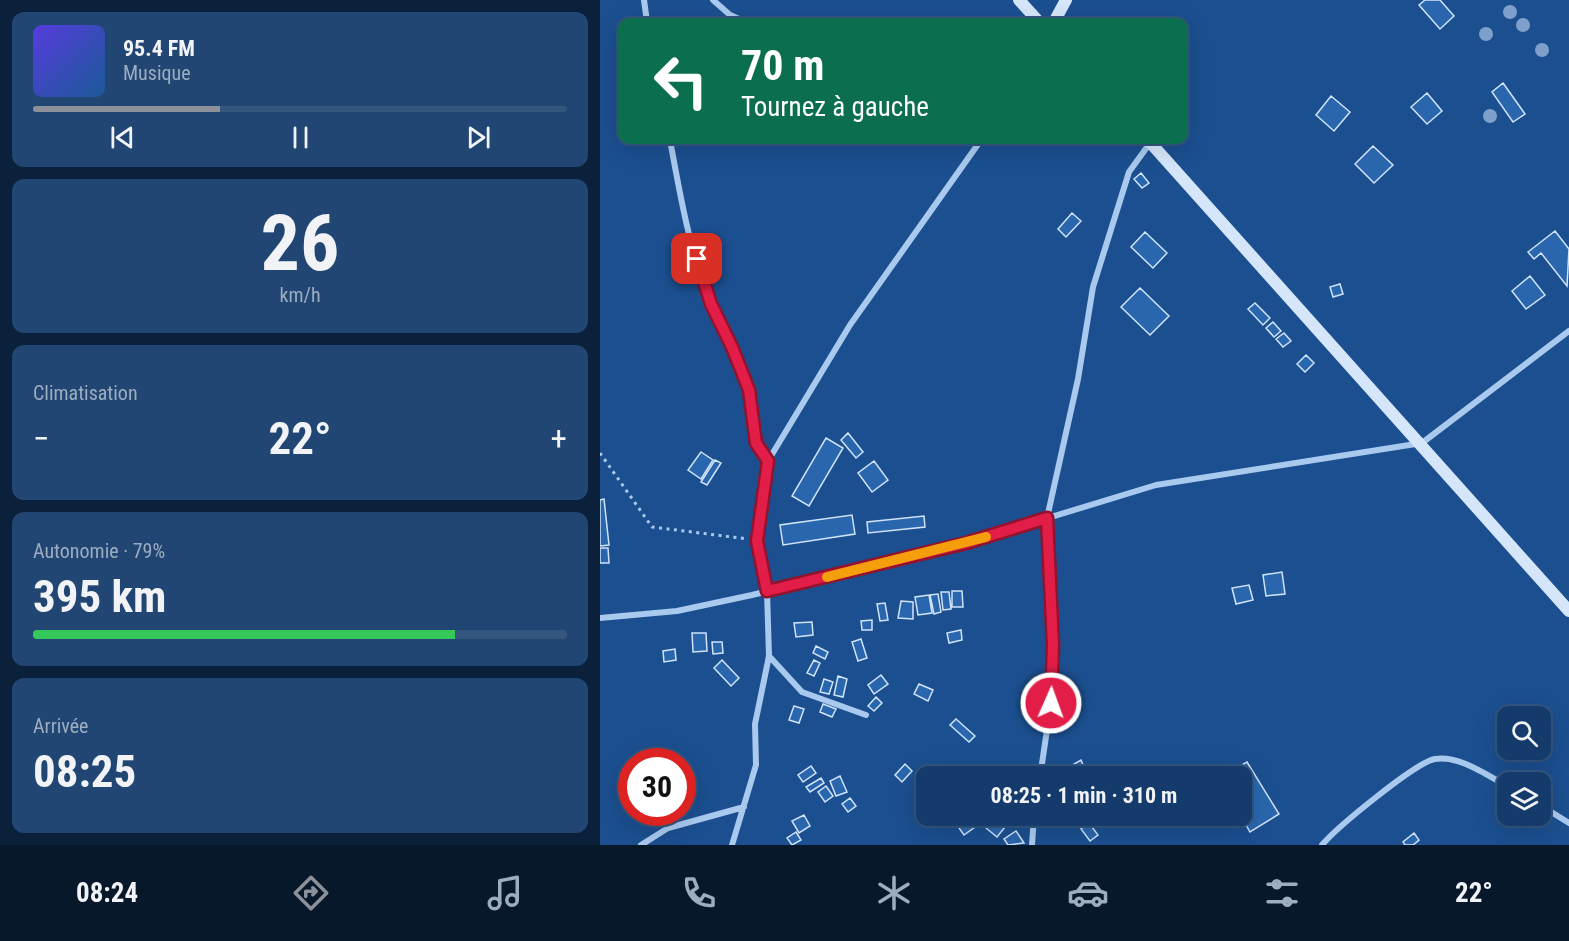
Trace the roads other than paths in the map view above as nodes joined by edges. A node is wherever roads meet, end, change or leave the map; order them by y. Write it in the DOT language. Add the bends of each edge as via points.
graph roads {
  1 [pos="644,0"];
  2 [pos="713,0"];
  3 [pos="1019,0"];
  4 [pos="1066,0"];
  5 [pos="646,18"];
  6 [pos="737,18"];
  7 [pos="1035,18"];
  8 [pos="1056,18"];
  9 [pos="671,144"];
  10 [pos="978,144"];
  11 [pos="1147,144"];
  12 [pos="1152,144"];
  13 [pos="1569,332"];
  14 [pos="1422,443"];
  15 [pos="768,461"];
  16 [pos="1047,518"];
  17 [pos="767,591"];
  18 [pos="1569,610"];
  19 [pos="600,618"];
  20 [pos="770,656"];
  21 [pos="866,715"];
  22 [pos="1042,766"];
  23 [pos="1497,780"];
  24 [pos="744,807"];
  25 [pos="1551,812"];
  26 [pos="1569,823"];
  27 [pos="1033,826"];
  28 [pos="641,845"];
  29 [pos="732,845"];
  30 [pos="1032,845"];
  31 [pos="1322,845"];
  1 -- 5 [label="street"];
  2 -- 6 [label="street"];
  3 -- 7 [label="street"];
  4 -- 8 [label="street"];
  9 -- 15 [label="street" via="683,214 711,304 749,390 756,443"];
  10 -- 15 [label="street" via="850,325"];
  11 -- 16 [label="street" via="1129,172 1093,287 1078,379"];
  12 -- 14 [label="street"];
  13 -- 14 [label="street"];
  14 -- 16 [label="street" via="1156,485"];
  14 -- 18 [label="street"];
  15 -- 17 [label="street" via="757,541"];
  16 -- 17 [label="street" via="966,543"];
  16 -- 22 [label="street" via="1053,645 1051,703"];
  17 -- 19 [label="street" via="677,611"];
  17 -- 20 [label="street"];
  20 -- 21 [label="street" via="802,692"];
  20 -- 24 [label="street" via="755,724 756,765"];
  23 -- 31 [label="street" via="1456,760 1434,759 1333,831"];
  24 -- 28 [label="street" via="668,828"];
  24 -- 29 [label="street"];
  25 -- 26 [label="street"];
  27 -- 30 [label="street"];
}
